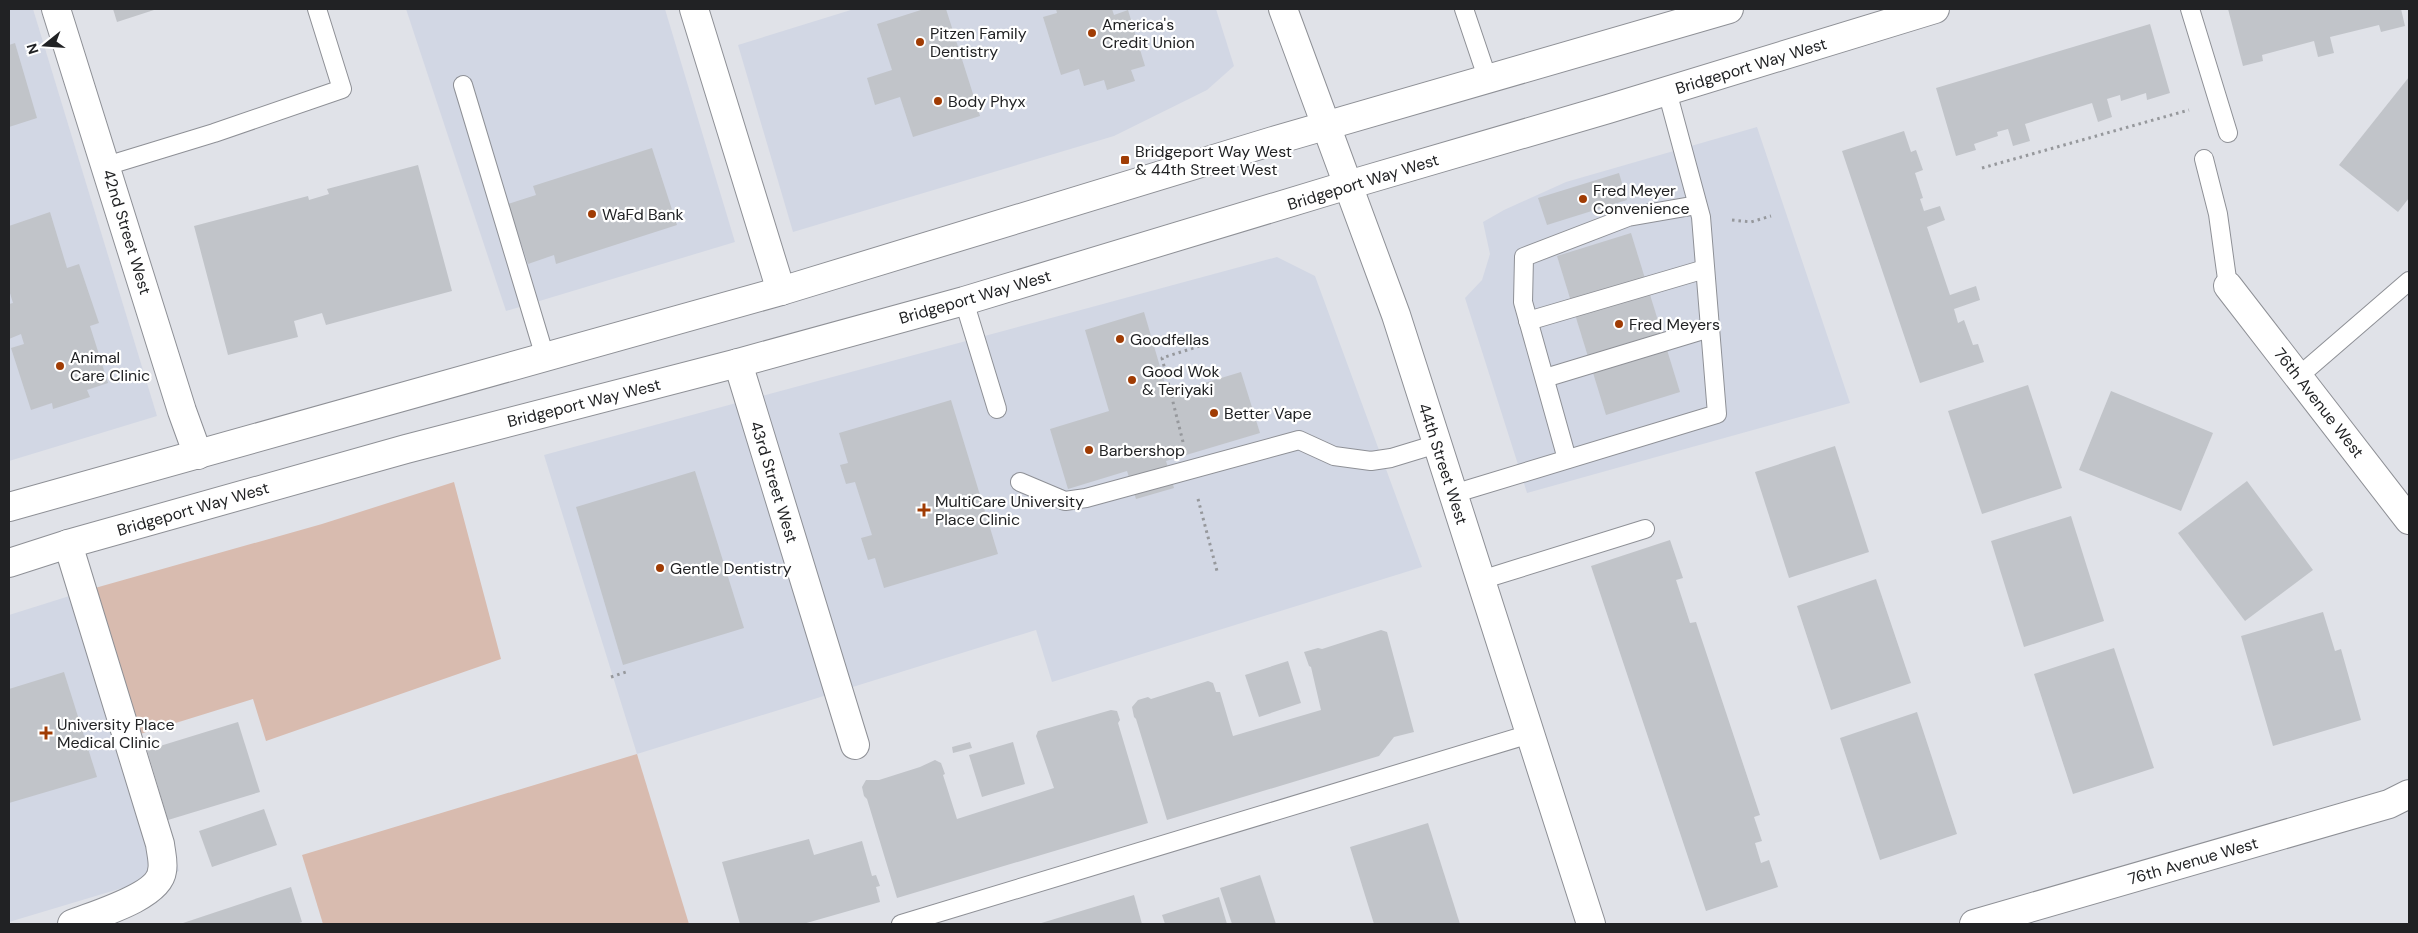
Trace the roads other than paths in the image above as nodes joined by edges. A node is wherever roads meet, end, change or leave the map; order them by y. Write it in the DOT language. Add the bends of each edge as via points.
graph roads {
  1 [pos="56,9"];
  2 [pos="317,9"];
  3 [pos="694,9"];
  4 [pos="1283,9"];
  5 [pos="1464,9"];
  6 [pos="1729,9"];
  7 [pos="1935,9"];
  8 [pos="2190,9"];
  9 [pos="1488,80"];
  10 [pos="463,85"];
  11 [pos="1667,91"];
  12 [pos="1326,126"];
  13 [pos="2228,133"];
  14 [pos="2204,159"];
  15 [pos="106,166"];
  16 [pos="1348,185"];
  17 [pos="1698,205"];
  18 [pos="1705,269"];
  19 [pos="2409,281"];
  20 [pos="2228,286"];
  21 [pos="781,291"];
  22 [pos="964,301"];
  23 [pos="1528,321"];
  24 [pos="1710,328"];
  25 [pos="545,357"];
  26 [pos="738,363"];
  27 [pos="2298,376"];
  28 [pos="1545,378"];
  29 [pos="997,409"];
  30 [pos="1437,444"];
  31 [pos="198,454"];
  32 [pos="1568,460"];
  33 [pos="1020,482"];
  34 [pos="1453,494"];
  35 [pos="9,507"];
  36 [pos="2409,520"];
  37 [pos="1645,529"];
  38 [pos="68,544"];
  39 [pos="9,563"];
  40 [pos="1481,580"];
  41 [pos="1530,734"];
  42 [pos="855,745"];
  43 [pos="2409,794"];
  44 [pos="72,924"];
  45 [pos="901,924"];
  46 [pos="1591,924"];
  47 [pos="1974,924"];
  1 -- 15 [label="main road, 42nd Street West"];
  2 -- 15 [label="lane" via="342,89"];
  3 -- 21 [label="main road"];
  4 -- 12 [label="main road, 44th Street West"];
  5 -- 9 [label="lane"];
  6 -- 9 [label="main road"];
  7 -- 11 [label="main road, Bridgeport Way West"];
  8 -- 13 [label="lane"];
  9 -- 12 [label="main road"];
  10 -- 25 [label="lane"];
  11 -- 16 [label="main road, Bridgeport Way West"];
  11 -- 17 [label="lane"];
  12 -- 16 [label="main road, 44th Street West"];
  12 -- 21 [label="main road"];
  14 -- 20 [label="lane" via="2218,214"];
  15 -- 31 [label="main road, 42nd Street West"];
  16 -- 22 [label="main road, Bridgeport Way West"];
  16 -- 30 [label="main road, 44th Street West" via="1396,315"];
  17 -- 18 [label="lane"];
  17 -- 23 [label="lane" via="1628,217 1524,257 1523,302"];
  18 -- 23 [label="lane"];
  18 -- 24 [label="lane"];
  19 -- 27 [label="lane"];
  20 -- 27 [label="main road, 76th Avenue West"];
  21 -- 25 [label="main road"];
  22 -- 26 [label="main road, Bridgeport Way West"];
  22 -- 29 [label="lane"];
  23 -- 28 [label="lane"];
  24 -- 28 [label="lane"];
  24 -- 32 [label="lane" via="1717,414"];
  25 -- 31 [label="main road"];
  26 -- 38 [label="main road, Bridgeport Way West" via="434,442"];
  26 -- 42 [label="main road, 43rd Street West"];
  27 -- 36 [label="main road, 76th Avenue West"];
  28 -- 32 [label="lane"];
  30 -- 33 [label="lane" via="1371,461 1334,456 1299,440 1066,501"];
  30 -- 34 [label="main road, 44th Street West"];
  31 -- 35 [label="main road"];
  32 -- 34 [label="lane"];
  34 -- 40 [label="main road, 44th Street West"];
  37 -- 40 [label="lane"];
  38 -- 39 [label="main road, Bridgeport Way West"];
  38 -- 44 [label="main road" via="160,844 162,872 159,881 146,892"];
  40 -- 41 [label="main road, 44th Street West"];
  41 -- 45 [label="lane"];
  41 -- 46 [label="main road, 44th Street West"];
  43 -- 47 [label="main road, 76th Avenue West" via="2389,804"];
}
